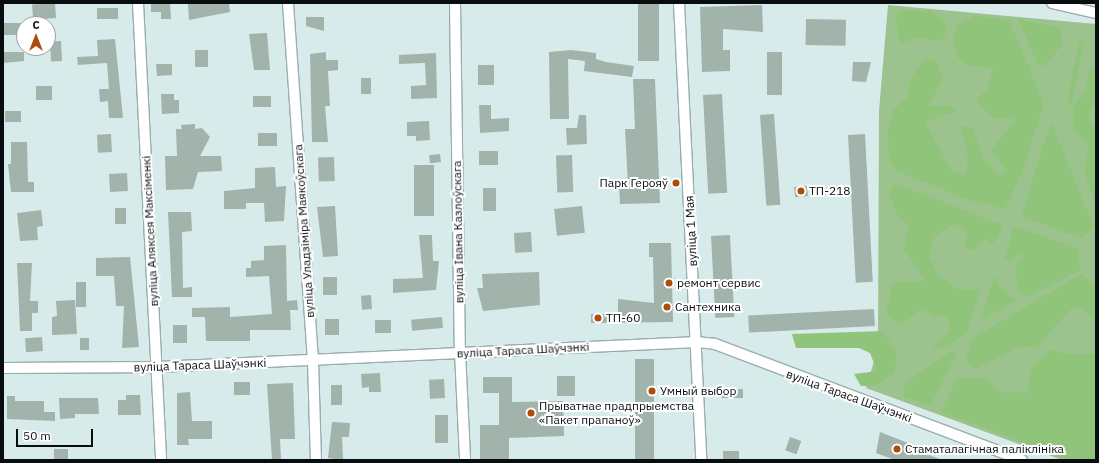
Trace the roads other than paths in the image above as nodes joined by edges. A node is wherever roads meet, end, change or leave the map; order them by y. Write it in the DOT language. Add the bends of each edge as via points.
graph roads {
  1 [pos="138,3"];
  2 [pos="288,3"];
  3 [pos="455,3"];
  4 [pos="679,3"];
  5 [pos="1052,3"];
  6 [pos="1092,9"];
  7 [pos="697,342"];
  8 [pos="460,352"];
  9 [pos="3,359"];
  10 [pos="313,361"];
  11 [pos="157,367"];
  12 [pos="3,368"];
  13 [pos="161,460"];
  14 [pos="316,460"];
  15 [pos="465,460"];
  16 [pos="702,460"];
  17 [pos="1022,460"];
  1 -- 11 [label="street, вуліца Аляксея Максіменкі"];
  2 -- 10 [label="street, вуліца Уладзіміра Маякоўскага"];
  3 -- 8 [label="street, вуліца Івана Казлоўскага"];
  4 -- 7 [label="street, вуліца 1 Мая"];
  5 -- 6 [label="street"];
  7 -- 8 [label="street, вуліца Тараса Шаўчэнкі"];
  7 -- 16 [label="street, вуліца 1 Мая"];
  7 -- 17 [label="street, вуліца Тараса Шаўчэнкі" via="715,344"];
  8 -- 10 [label="street, вуліца Тараса Шаўчэнкі"];
  8 -- 15 [label="street, вуліца Івана Казлоўскага"];
  9 -- 12 [label="street"];
  10 -- 11 [label="street, вуліца Тараса Шаўчэнкі"];
  10 -- 14 [label="street, вуліца Уладзіміра Маякоўскага"];
  11 -- 12 [label="street, вуліца Тараса Шаўчэнкі"];
  11 -- 13 [label="street, вуліца Аляксея Максіменкі"];
}
